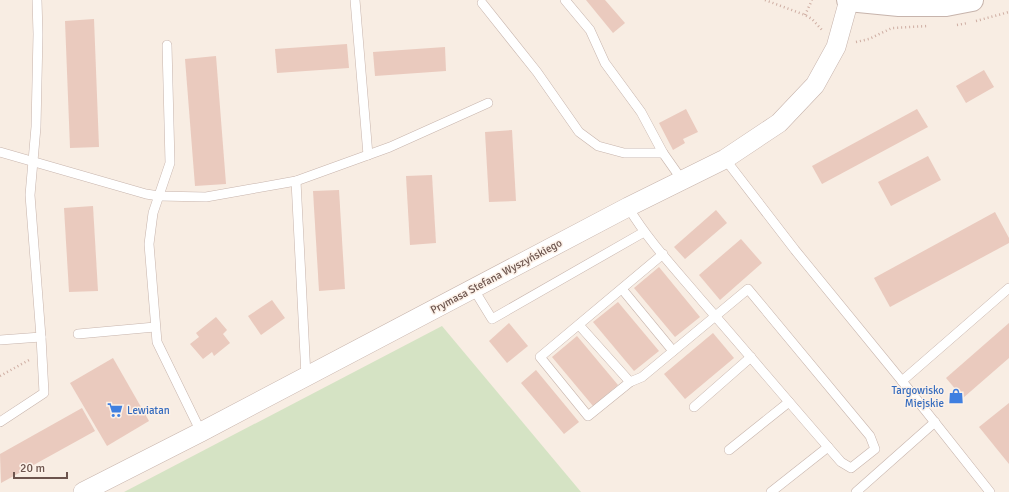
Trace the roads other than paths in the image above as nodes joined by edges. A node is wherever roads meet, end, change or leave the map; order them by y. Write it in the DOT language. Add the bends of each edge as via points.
graph roads {
  1 [pos="38,0"];
  2 [pos="355,0"];
  3 [pos="565,0"];
  4 [pos="848,0"];
  5 [pos="972,0"];
  6 [pos="482,3"];
  7 [pos="167,45"];
  8 [pos="488,103"];
  9 [pos="0,152"];
  10 [pos="663,153"];
  11 [pos="368,155"];
  12 [pos="725,159"];
  13 [pos="32,161"];
  14 [pos="682,180"];
  15 [pos="296,181"];
  16 [pos="159,196"];
  17 [pos="628,207"];
  18 [pos="644,232"];
  19 [pos="663,254"];
  20 [pos="473,288"];
  21 [pos="1009,288"];
  22 [pos="622,289"];
  23 [pos="716,316"];
  24 [pos="579,324"];
  25 [pos="155,328"];
  26 [pos="78,334"];
  27 [pos="41,337"];
  28 [pos="0,340"];
  29 [pos="673,351"];
  30 [pos="751,357"];
  31 [pos="306,376"];
  32 [pos="902,380"];
  33 [pos="630,382"];
  34 [pos="789,402"];
  35 [pos="694,407"];
  36 [pos="0,422"];
  37 [pos="935,422"];
  38 [pos="201,432"];
  39 [pos="828,447"];
  40 [pos="729,450"];
  41 [pos="83,492"];
  42 [pos="771,492"];
  43 [pos="856,492"];
  44 [pos="990,492"];
  1 -- 13 [label="lane" via="36,127"];
  2 -- 11 [label="lane"];
  3 -- 10 [label="lane" via="590,30 605,63 641,112"];
  4 -- 5 [label="street" via="899,5 946,5"];
  4 -- 12 [label="street, Prymasa Stefana Wyszyńskiego" via="836,47 815,85 779,123"];
  6 -- 10 [label="lane" via="537,72 579,132 598,146 624,153"];
  7 -- 16 [label="lane" via="170,163"];
  8 -- 11 [label="lane" via="431,130"];
  9 -- 13 [label="lane"];
  10 -- 14 [label="lane"];
  11 -- 15 [label="lane"];
  12 -- 14 [label="street, Prymasa Stefana Wyszyńskiego"];
  12 -- 32 [label="lane" via="795,250"];
  13 -- 16 [label="lane"];
  13 -- 27 [label="lane" via="30,195"];
  14 -- 17 [label="street, Prymasa Stefana Wyszyńskiego"];
  15 -- 16 [label="lane" via="206,197"];
  15 -- 31 [label="lane"];
  16 -- 25 [label="lane" via="153,213 149,244"];
  17 -- 18 [label="lane"];
  17 -- 20 [label="street, Prymasa Stefana Wyszyńskiego"];
  18 -- 19 [label="lane"];
  18 -- 20 [label="lane" via="492,319"];
  19 -- 22 [label="lane"];
  19 -- 23 [label="lane"];
  20 -- 31 [label="street, Prymasa Stefana Wyszyńskiego"];
  21 -- 32 [label="lane"];
  22 -- 24 [label="lane"];
  22 -- 29 [label="lane"];
  23 -- 29 [label="lane"];
  23 -- 30 [label="lane"];
  23 -- 39 [label="lane" via="748,289 870,436 875,449 851,468 841,462"];
  24 -- 33 [label="lane"];
  24 -- 33 [label="lane" via="540,357 588,416"];
  25 -- 26 [label="lane"];
  25 -- 38 [label="lane" via="157,342"];
  27 -- 28 [label="lane"];
  27 -- 36 [label="lane" via="44,393"];
  29 -- 33 [label="lane" via="642,377"];
  30 -- 34 [label="lane"];
  30 -- 35 [label="lane"];
  31 -- 38 [label="street, Prymasa Stefana Wyszyńskiego"];
  32 -- 37 [label="lane"];
  34 -- 39 [label="lane"];
  34 -- 40 [label="lane"];
  37 -- 43 [label="lane"];
  37 -- 44 [label="lane"];
  38 -- 41 [label="street, Prymasa Stefana Wyszyńskiego"];
  39 -- 42 [label="lane"];
}
